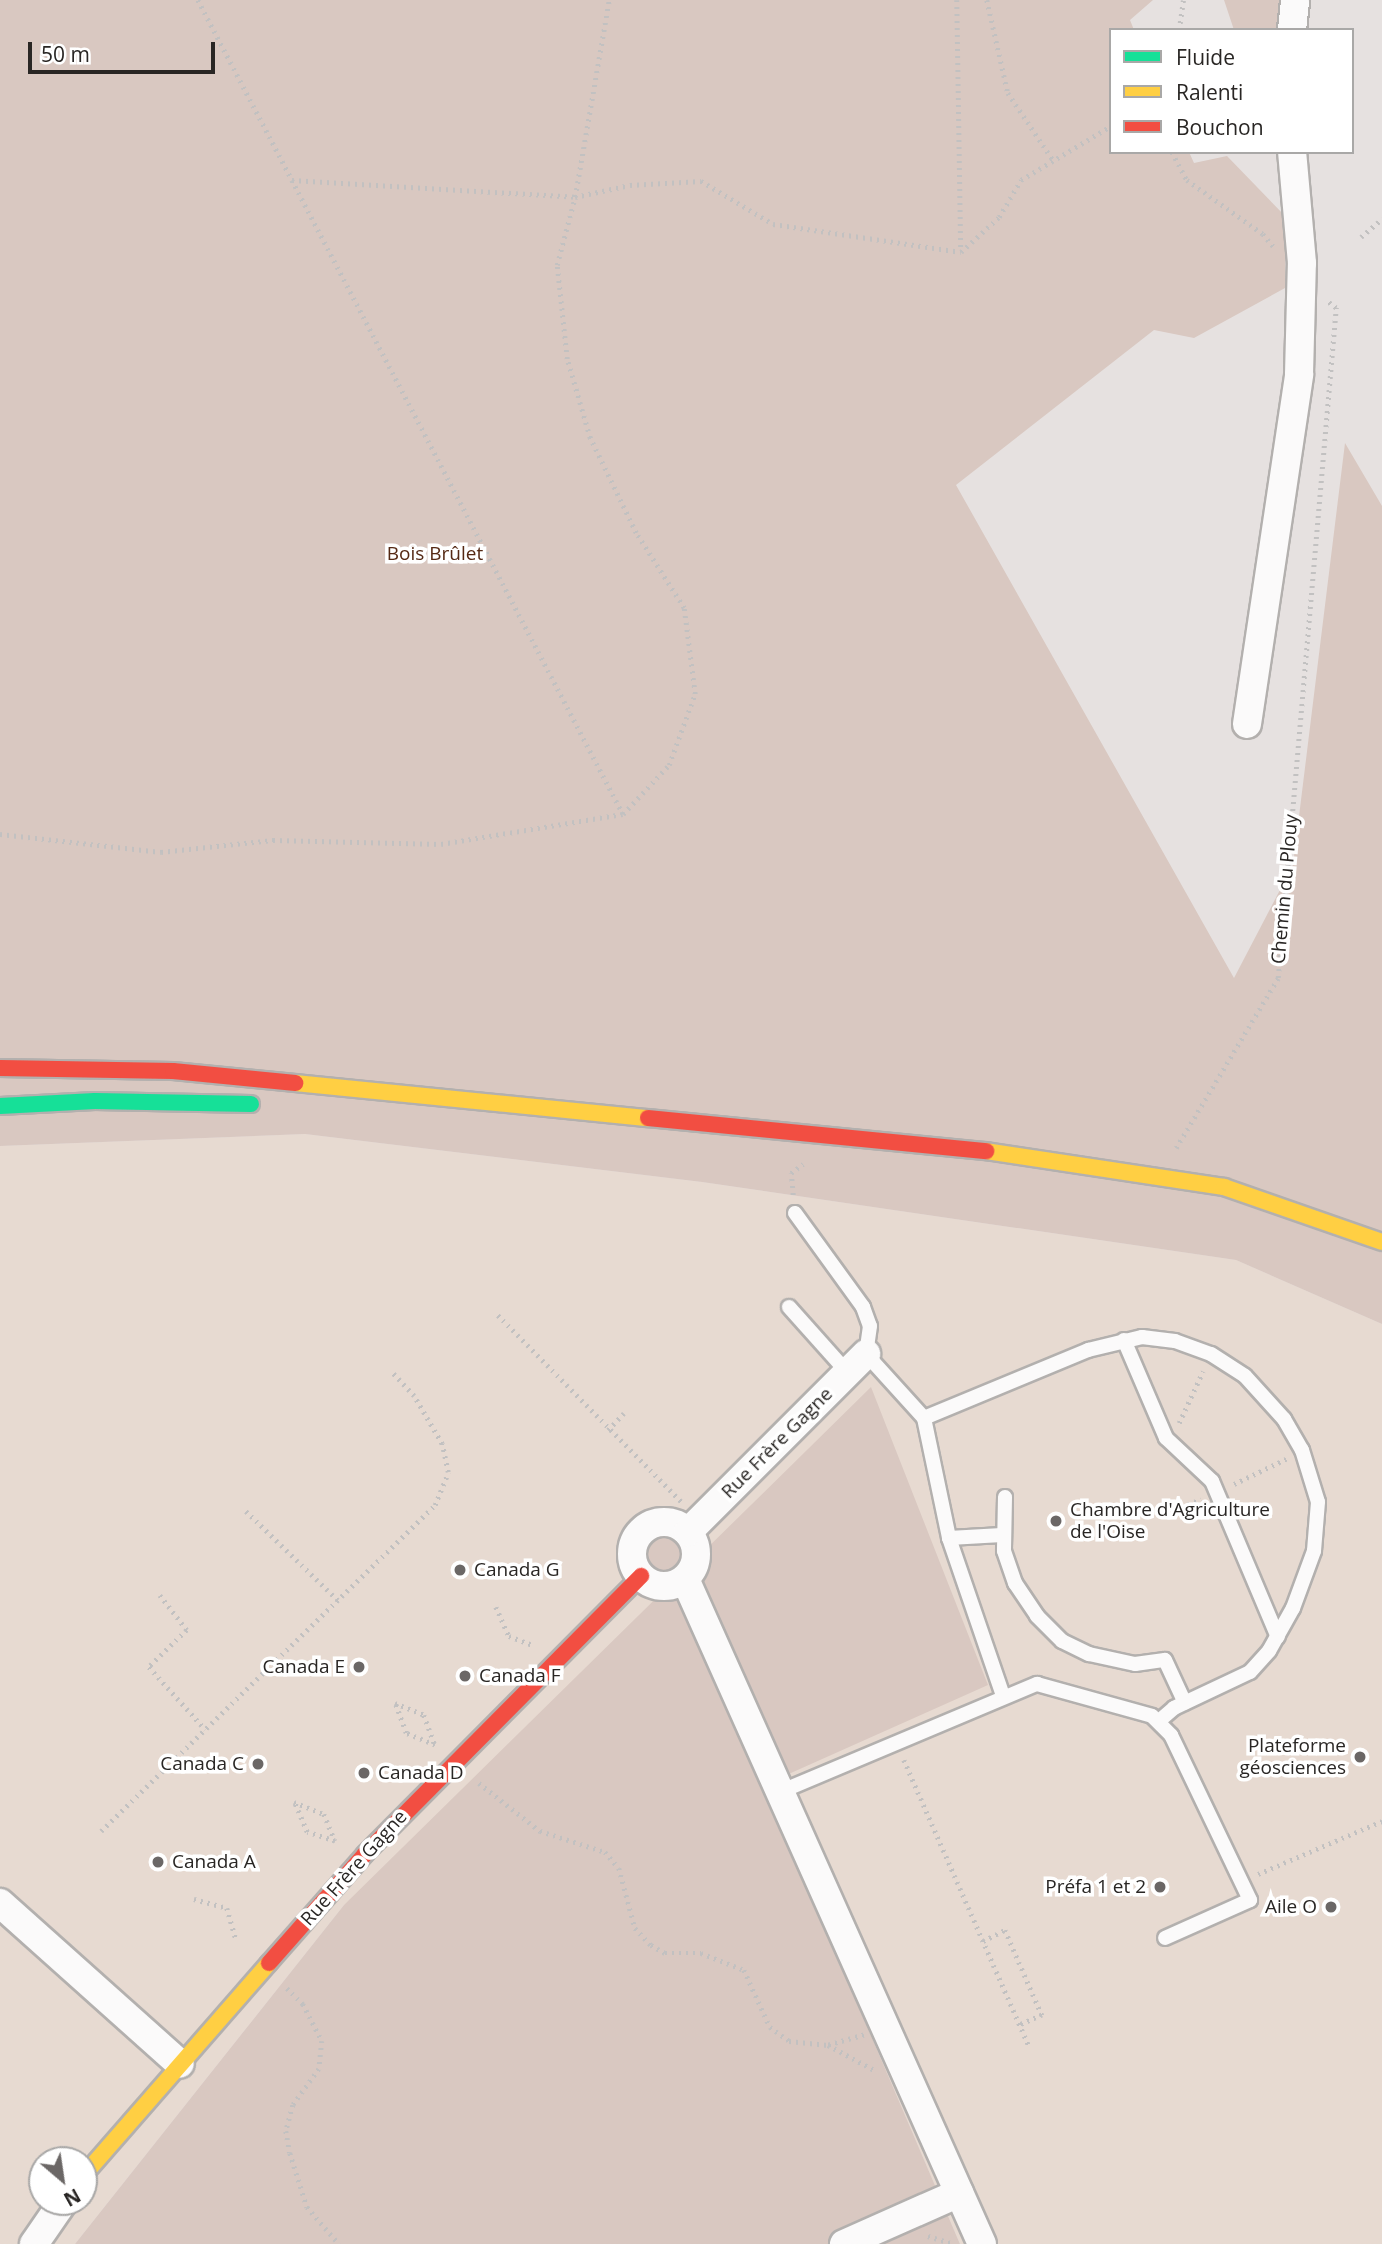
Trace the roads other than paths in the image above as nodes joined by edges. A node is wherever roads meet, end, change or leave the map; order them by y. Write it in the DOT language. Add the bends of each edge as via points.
graph roads {
  1 [pos="1295,0"];
  2 [pos="1292,28"];
  3 [pos="1292,154"];
  4 [pos="1247,724"];
  5 [pos="0,1068"];
  6 [pos="227,1078"];
  7 [pos="0,1081"];
  8 [pos="266,1105"];
  9 [pos="0,1106"];
  10 [pos="794,1213"];
  11 [pos="1382,1242"];
  12 [pos="789,1307"];
  13 [pos="1124,1340"];
  14 [pos="857,1364"];
  15 [pos="924,1418"];
  16 [pos="1005,1497"];
  17 [pos="688,1532"];
  18 [pos="1002,1535"];
  19 [pos="950,1538"];
  20 [pos="641,1576"];
  21 [pos="685,1579"];
  22 [pos="1278,1637"];
  23 [pos="1003,1696"];
  24 [pos="1185,1703"];
  25 [pos="1160,1720"];
  26 [pos="782,1791"];
  27 [pos="0,1903"];
  28 [pos="1165,1938"];
  29 [pos="180,2064"];
  30 [pos="98,2159"];
  31 [pos="960,2193"];
  32 [pos="53,2216"];
  33 [pos="34,2244"];
  34 [pos="844,2244"];
  35 [pos="982,2244"];
  1 -- 2 [label="street"];
  3 -- 4 [label="street" via="1303,284 1294,420"];
  5 -- 6 [label="main road" via="97,1067"];
  6 -- 7 [label="main road"];
  6 -- 11 [label="main road" via="1026,1155 1182,1178 1280,1203"];
  8 -- 9 [label="main road" via="149,1101"];
  10 -- 14 [label="lane" via="863,1307 870,1326"];
  12 -- 14 [label="lane"];
  13 -- 15 [label="lane" via="1062,1359"];
  13 -- 22 [label="lane" via="1170,1443 1196,1462 1217,1492"];
  13 -- 22 [label="lane" via="1157,1338 1211,1354 1259,1389 1302,1450 1318,1502 1317,1534 1293,1608"];
  14 -- 15 [label="lane"];
  14 -- 17 [label="street, Rue Frère Gagne"];
  15 -- 19 [label="lane"];
  16 -- 18 [label="lane"];
  17 -- 20 [label="street" via="666,1522 643,1530 632,1550"];
  17 -- 21 [label="street" via="697,1558"];
  18 -- 19 [label="lane"];
  18 -- 24 [label="lane" via="1015,1583 1049,1630 1074,1648 1105,1660 1135,1664 1165,1660"];
  19 -- 23 [label="lane" via="967,1601"];
  20 -- 21 [label="street" via="660,1587"];
  20 -- 29 [label="main road, Rue Frère Gagne" via="381,1837"];
  21 -- 26 [label="street"];
  22 -- 24 [label="lane" via="1260,1663 1239,1680"];
  23 -- 25 [label="lane" via="1049,1684"];
  23 -- 26 [label="lane"];
  24 -- 25 [label="lane"];
  25 -- 28 [label="lane" via="1250,1899"];
  26 -- 31 [label="street"];
  27 -- 29 [label="street"];
  29 -- 30 [label="main road, Rue Frère Gagne"];
  31 -- 34 [label="street"];
  31 -- 35 [label="street"];
  32 -- 33 [label="street"];
}
